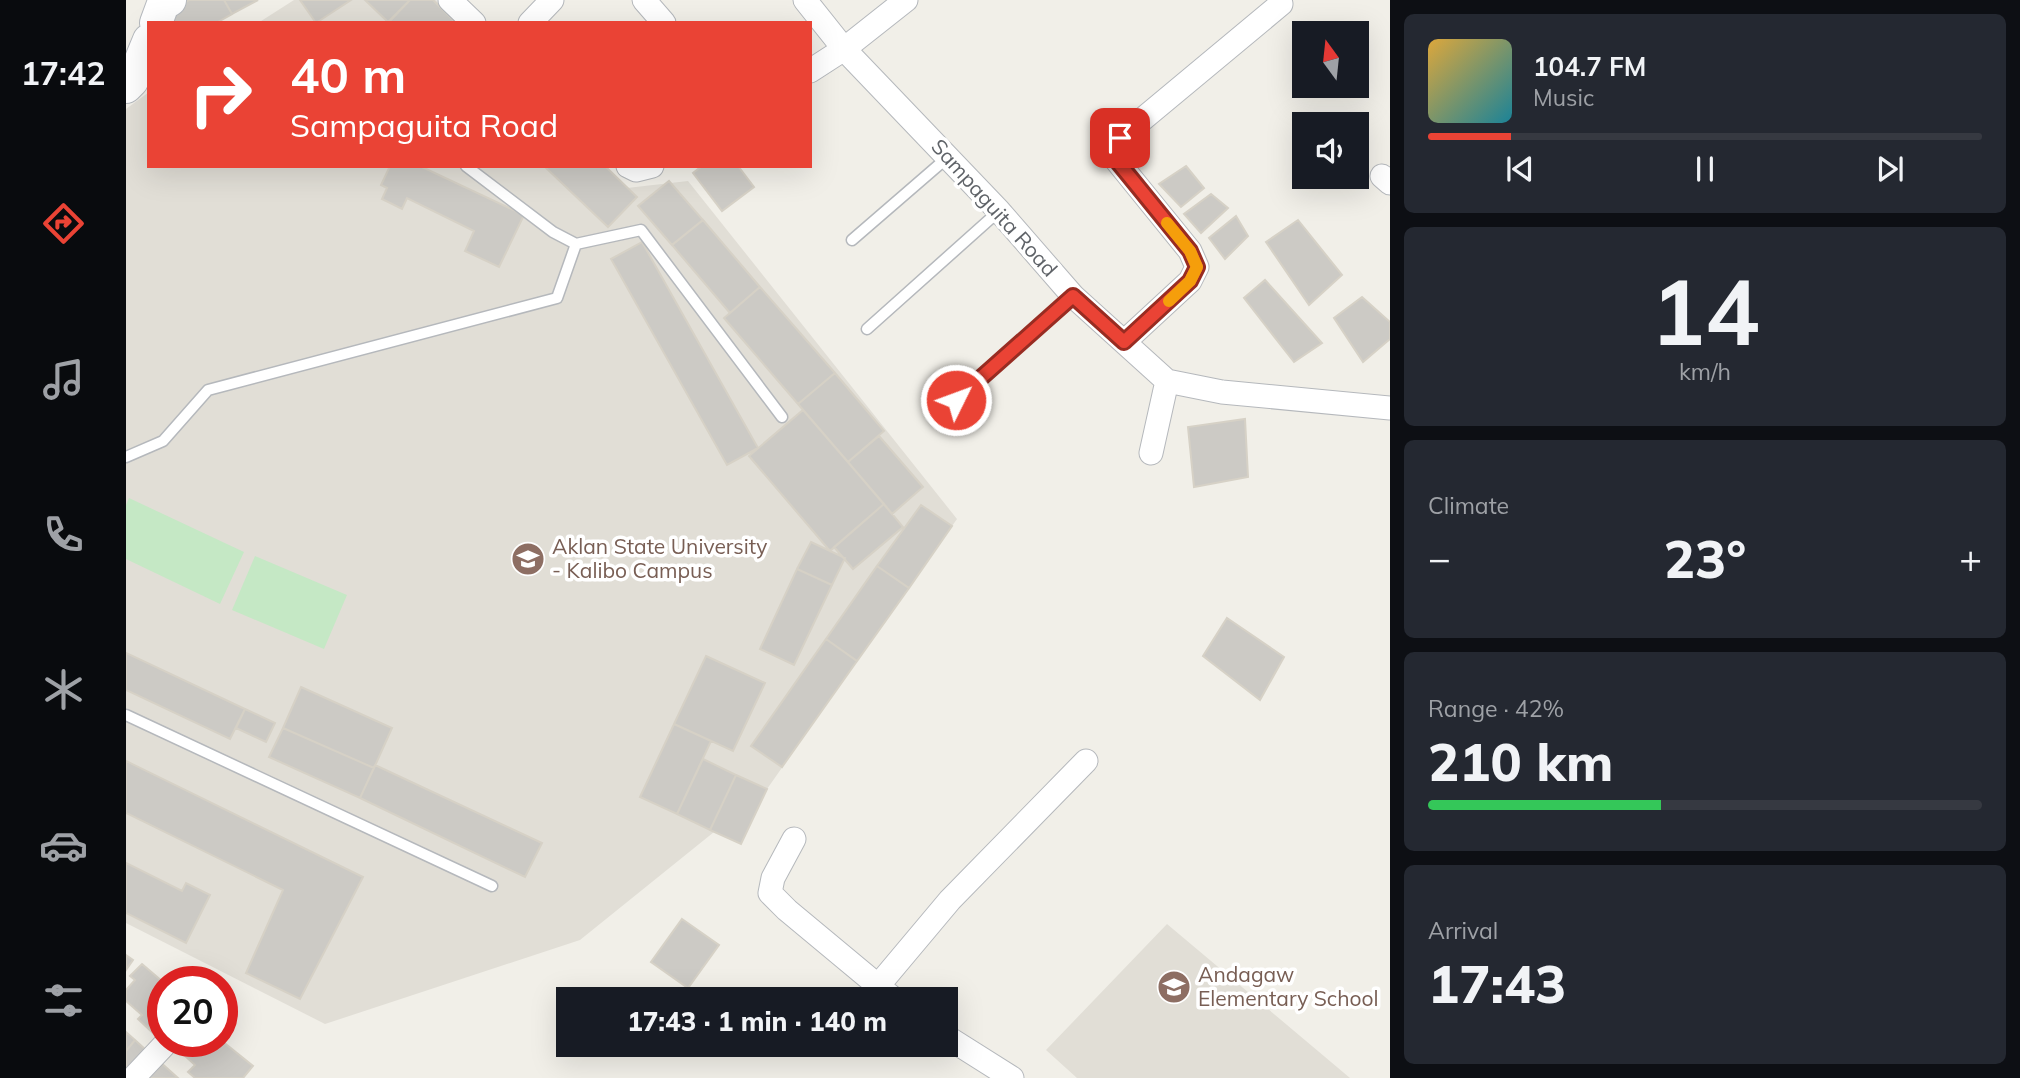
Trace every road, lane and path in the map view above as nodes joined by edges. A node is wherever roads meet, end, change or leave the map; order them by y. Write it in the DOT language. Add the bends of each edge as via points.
graph roads {
  1 [pos="450,0"];
  2 [pos="552,0"];
  3 [pos="644,0"];
  4 [pos="805,0"];
  5 [pos="906,0"];
  6 [pos="1281,4"];
  7 [pos="472,21"];
  8 [pos="532,21"];
  9 [pos="662,21"];
  10 [pos="147,46"];
  11 [pos="844,49"];
  12 [pos="812,70"];
  13 [pos="135,84"];
  14 [pos="949,156"];
  15 [pos="469,168"];
  16 [pos="999,211"];
  17 [pos="852,240"];
  18 [pos="576,244"];
  19 [pos="1073,296"];
  20 [pos="867,329"];
  21 [pos="1124,342"];
  22 [pos="1167,381"];
  23 [pos="956,400"];
  24 [pos="1390,408"];
  25 [pos="782,417"];
  26 [pos="1151,453"];
  27 [pos="126,457"];
  28 [pos="126,715"];
  29 [pos="1086,761"];
  30 [pos="794,839"];
  31 [pos="492,886"];
  32 [pos="878,987"];
  33 [pos="889,987"];
  34 [pos="958,1044"];
  35 [pos="153,1057"];
  36 [pos="133,1078"];
  37 [pos="1012,1078"];
  1 -- 7 [label="street"];
  2 -- 8 [label="street"];
  3 -- 9 [label="street"];
  4 -- 11 [label="street, Sampaguita Road"];
  5 -- 11 [label="street"];
  6 -- 21 [label="street" via="1120,138 1114,149 1117,161 1190,251 1197,267 1190,281"];
  10 -- 13 [label="street"];
  11 -- 12 [label="street"];
  11 -- 14 [label="street, Sampaguita Road"];
  14 -- 16 [label="street, Sampaguita Road"];
  14 -- 17 [label="lane"];
  15 -- 18 [label="lane"];
  16 -- 19 [label="street, Sampaguita Road"];
  16 -- 20 [label="lane"];
  18 -- 25 [label="lane" via="641,230"];
  18 -- 27 [label="lane" via="557,298 208,390 163,441"];
  19 -- 21 [label="street, Sampaguita Road"];
  19 -- 23 [label="lane"];
  21 -- 22 [label="street, Sampaguita Road"];
  22 -- 24 [label="street" via="1222,392"];
  22 -- 26 [label="street"];
  28 -- 31 [label="lane"];
  29 -- 33 [label="street" via="950,900"];
  30 -- 32 [label="street" via="770,893"];
  34 -- 37 [label="street"];
  35 -- 36 [label="street"];
}
